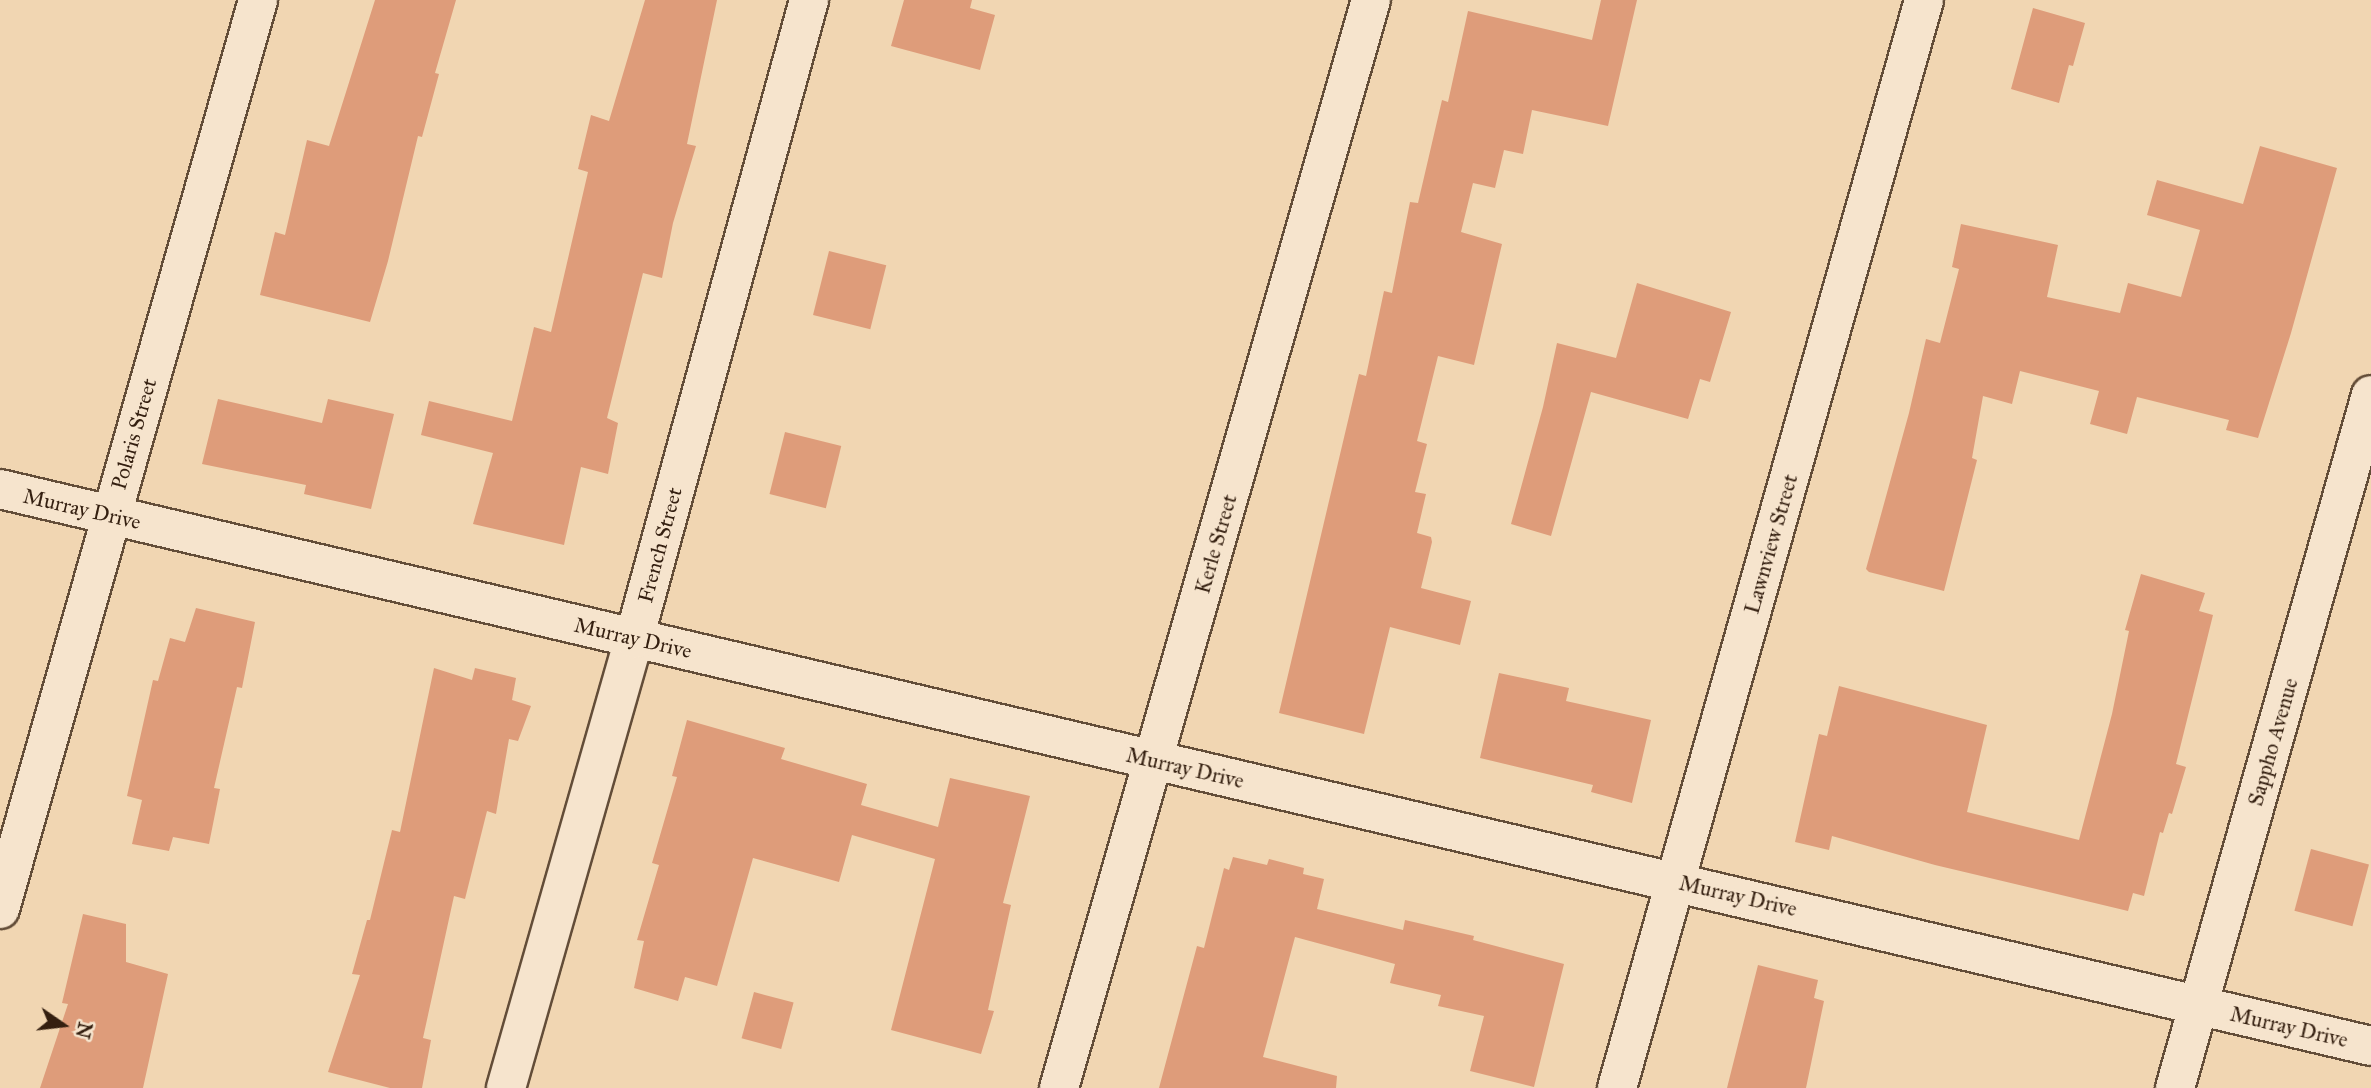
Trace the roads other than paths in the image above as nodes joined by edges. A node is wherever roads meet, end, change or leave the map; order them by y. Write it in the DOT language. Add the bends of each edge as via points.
graph roads {
  1 [pos="258,0"];
  2 [pos="809,0"];
  3 [pos="1371,0"];
  4 [pos="1924,0"];
  5 [pos="2371,395"];
  6 [pos="0,489"];
  7 [pos="111,516"];
  8 [pos="634,639"];
  9 [pos="1153,761"];
  10 [pos="1676,881"];
  11 [pos="0,909"];
  12 [pos="2198,1006"];
  13 [pos="2371,1046"];
  14 [pos="506,1088"];
  15 [pos="1059,1088"];
  16 [pos="1617,1088"];
  17 [pos="2175,1088"];
  1 -- 7 [label="street, Polaris Street"];
  2 -- 8 [label="street, French Street"];
  3 -- 9 [label="street, Kerle Street"];
  4 -- 10 [label="street, Lawnview Street"];
  5 -- 12 [label="street, Sappho Avenue"];
  6 -- 7 [label="street, Murray Drive"];
  7 -- 8 [label="street, Murray Drive"];
  7 -- 11 [label="street, Polaris Street"];
  8 -- 9 [label="street, Murray Drive"];
  8 -- 14 [label="street, French Street"];
  9 -- 10 [label="street, Murray Drive"];
  9 -- 15 [label="street, Kerle Street"];
  10 -- 12 [label="street, Murray Drive"];
  10 -- 16 [label="street, Lawnview Street"];
  12 -- 13 [label="street, Murray Drive"];
  12 -- 17 [label="street, Sappho Avenue"];
}
